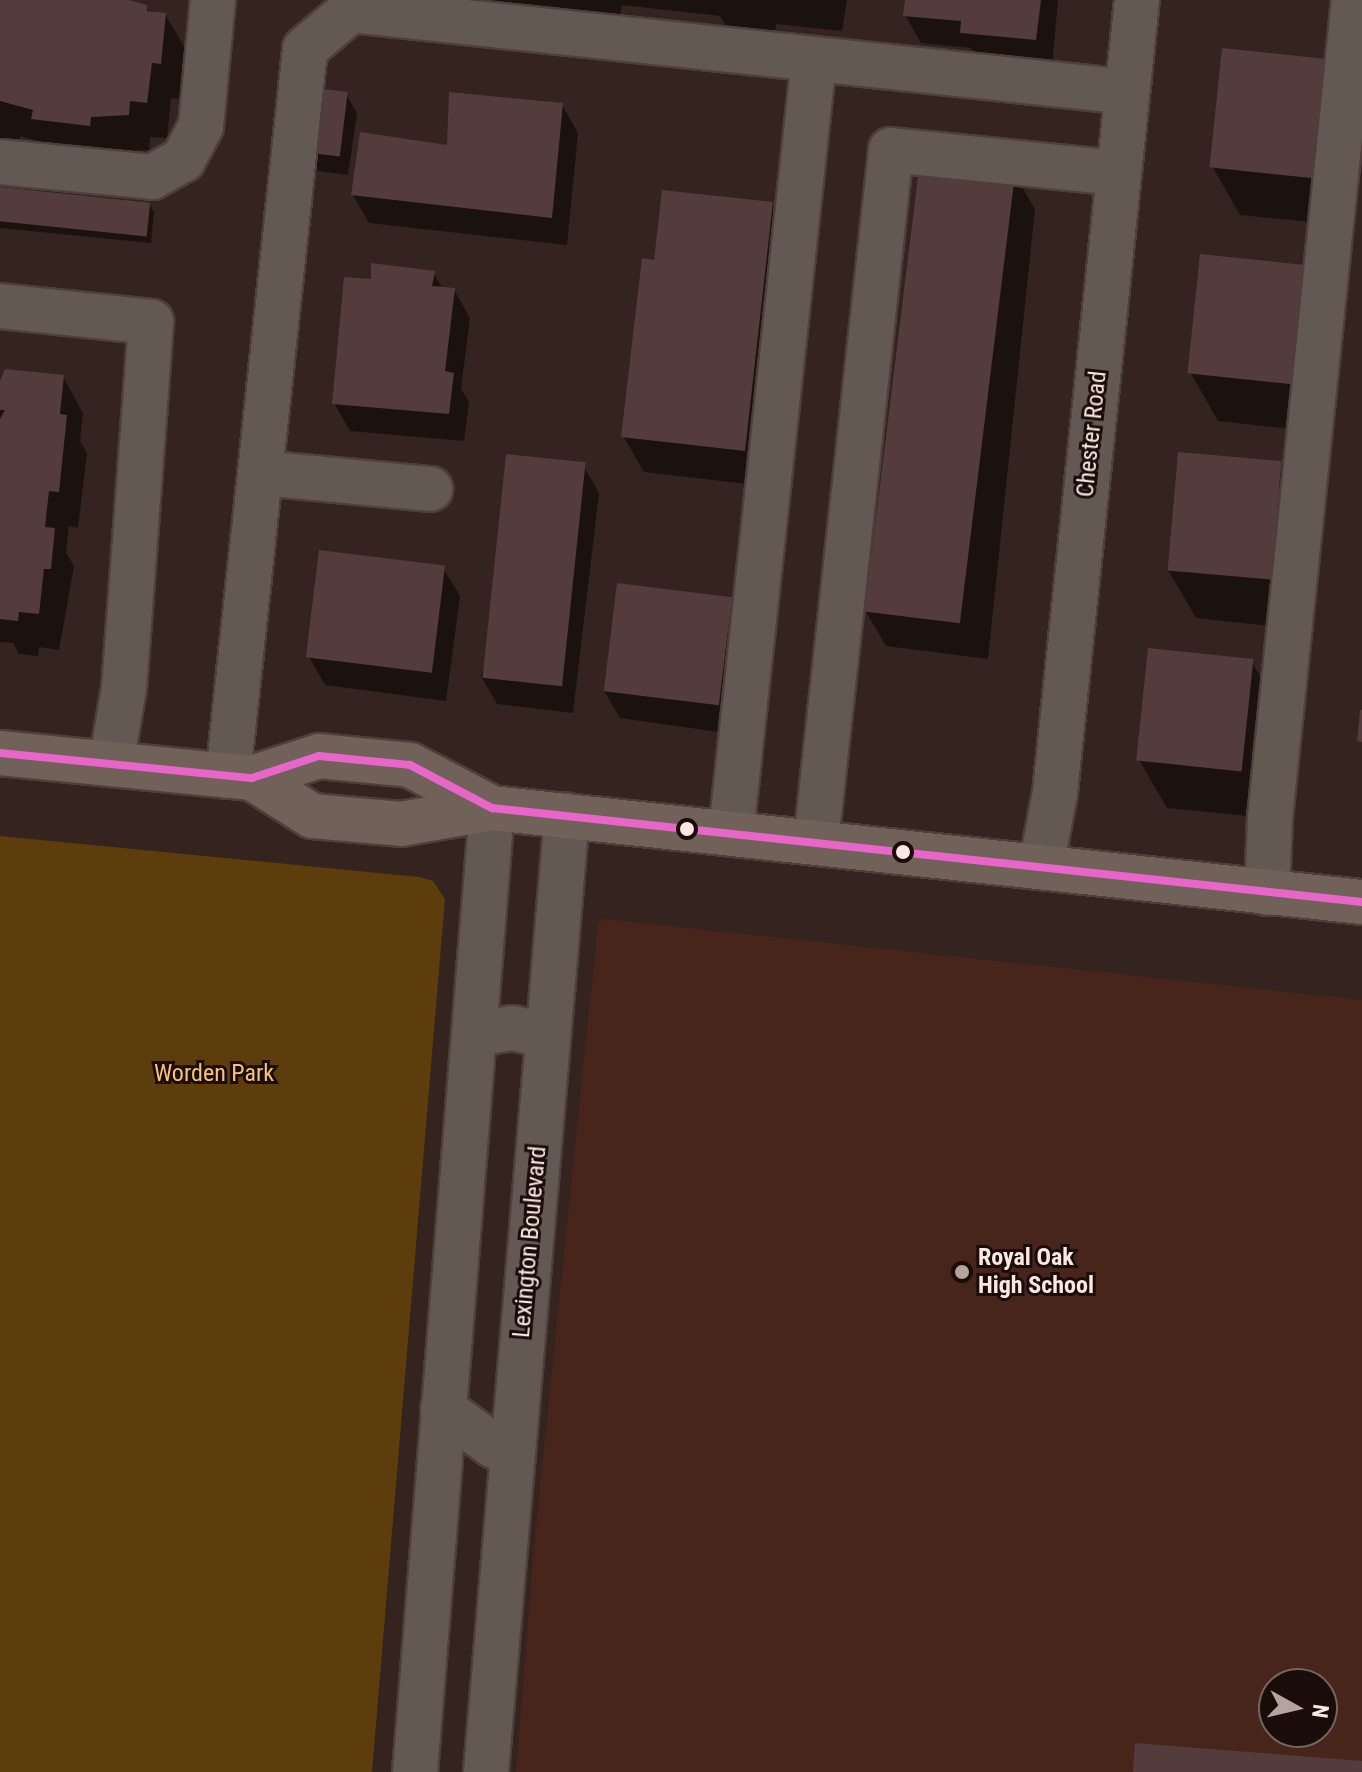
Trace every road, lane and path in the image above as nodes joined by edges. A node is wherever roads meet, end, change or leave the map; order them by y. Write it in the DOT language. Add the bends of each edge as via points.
graph roads {
  1 [pos="213,0"];
  2 [pos="1137,0"];
  3 [pos="1354,0"];
  4 [pos="351,5"];
  5 [pos="814,59"];
  6 [pos="1127,92"];
  7 [pos="0,162"];
  8 [pos="1119,173"];
  9 [pos="0,306"];
  10 [pos="261,473"];
  11 [pos="430,489"];
  12 [pos="0,753"];
  13 [pos="111,764"];
  14 [pos="240,777"];
  15 [pos="492,808"];
  16 [pos="567,815"];
  17 [pos="731,833"];
  18 [pos="816,842"];
  19 [pos="1041,867"];
  20 [pos="1267,893"];
  21 [pos="1362,902"];
  22 [pos="474,1034"];
  23 [pos="547,1036"];
  24 [pos="443,1409"];
  25 [pos="512,1449"];
  26 [pos="415,1772"];
  27 [pos="486,1772"];
  1 -- 7 [label="street" via="201,126 183,160 152,177"];
  2 -- 6 [label="street, Chester Road"];
  3 -- 20 [label="street" via="1270,818"];
  4 -- 5 [label="street"];
  4 -- 10 [label="street" via="305,49"];
  5 -- 6 [label="street"];
  5 -- 17 [label="street"];
  6 -- 8 [label="street, Chester Road"];
  8 -- 18 [label="street" via="891,150"];
  8 -- 19 [label="street, Chester Road" via="1056,777"];
  9 -- 13 [label="street" via="151,322 124,688"];
  10 -- 11 [label="street"];
  10 -- 14 [label="street"];
  12 -- 13 [label="main road"];
  13 -- 14 [label="main road"];
  14 -- 15 [label="main road" via="312,816 401,824"];
  14 -- 15 [label="main road" via="319,756 410,765"];
  15 -- 16 [label="main road"];
  15 -- 22 [label="street"];
  16 -- 17 [label="main road"];
  16 -- 23 [label="street, Lexington Boulevard"];
  17 -- 18 [label="main road"];
  18 -- 19 [label="main road"];
  19 -- 20 [label="main road"];
  20 -- 21 [label="main road"];
  22 -- 23 [label="street" via="513,1028"];
  22 -- 24 [label="street"];
  23 -- 25 [label="street, Lexington Boulevard"];
  24 -- 25 [label="street" via="494,1446"];
  24 -- 26 [label="street"];
  25 -- 27 [label="street, Lexington Boulevard"];
}
